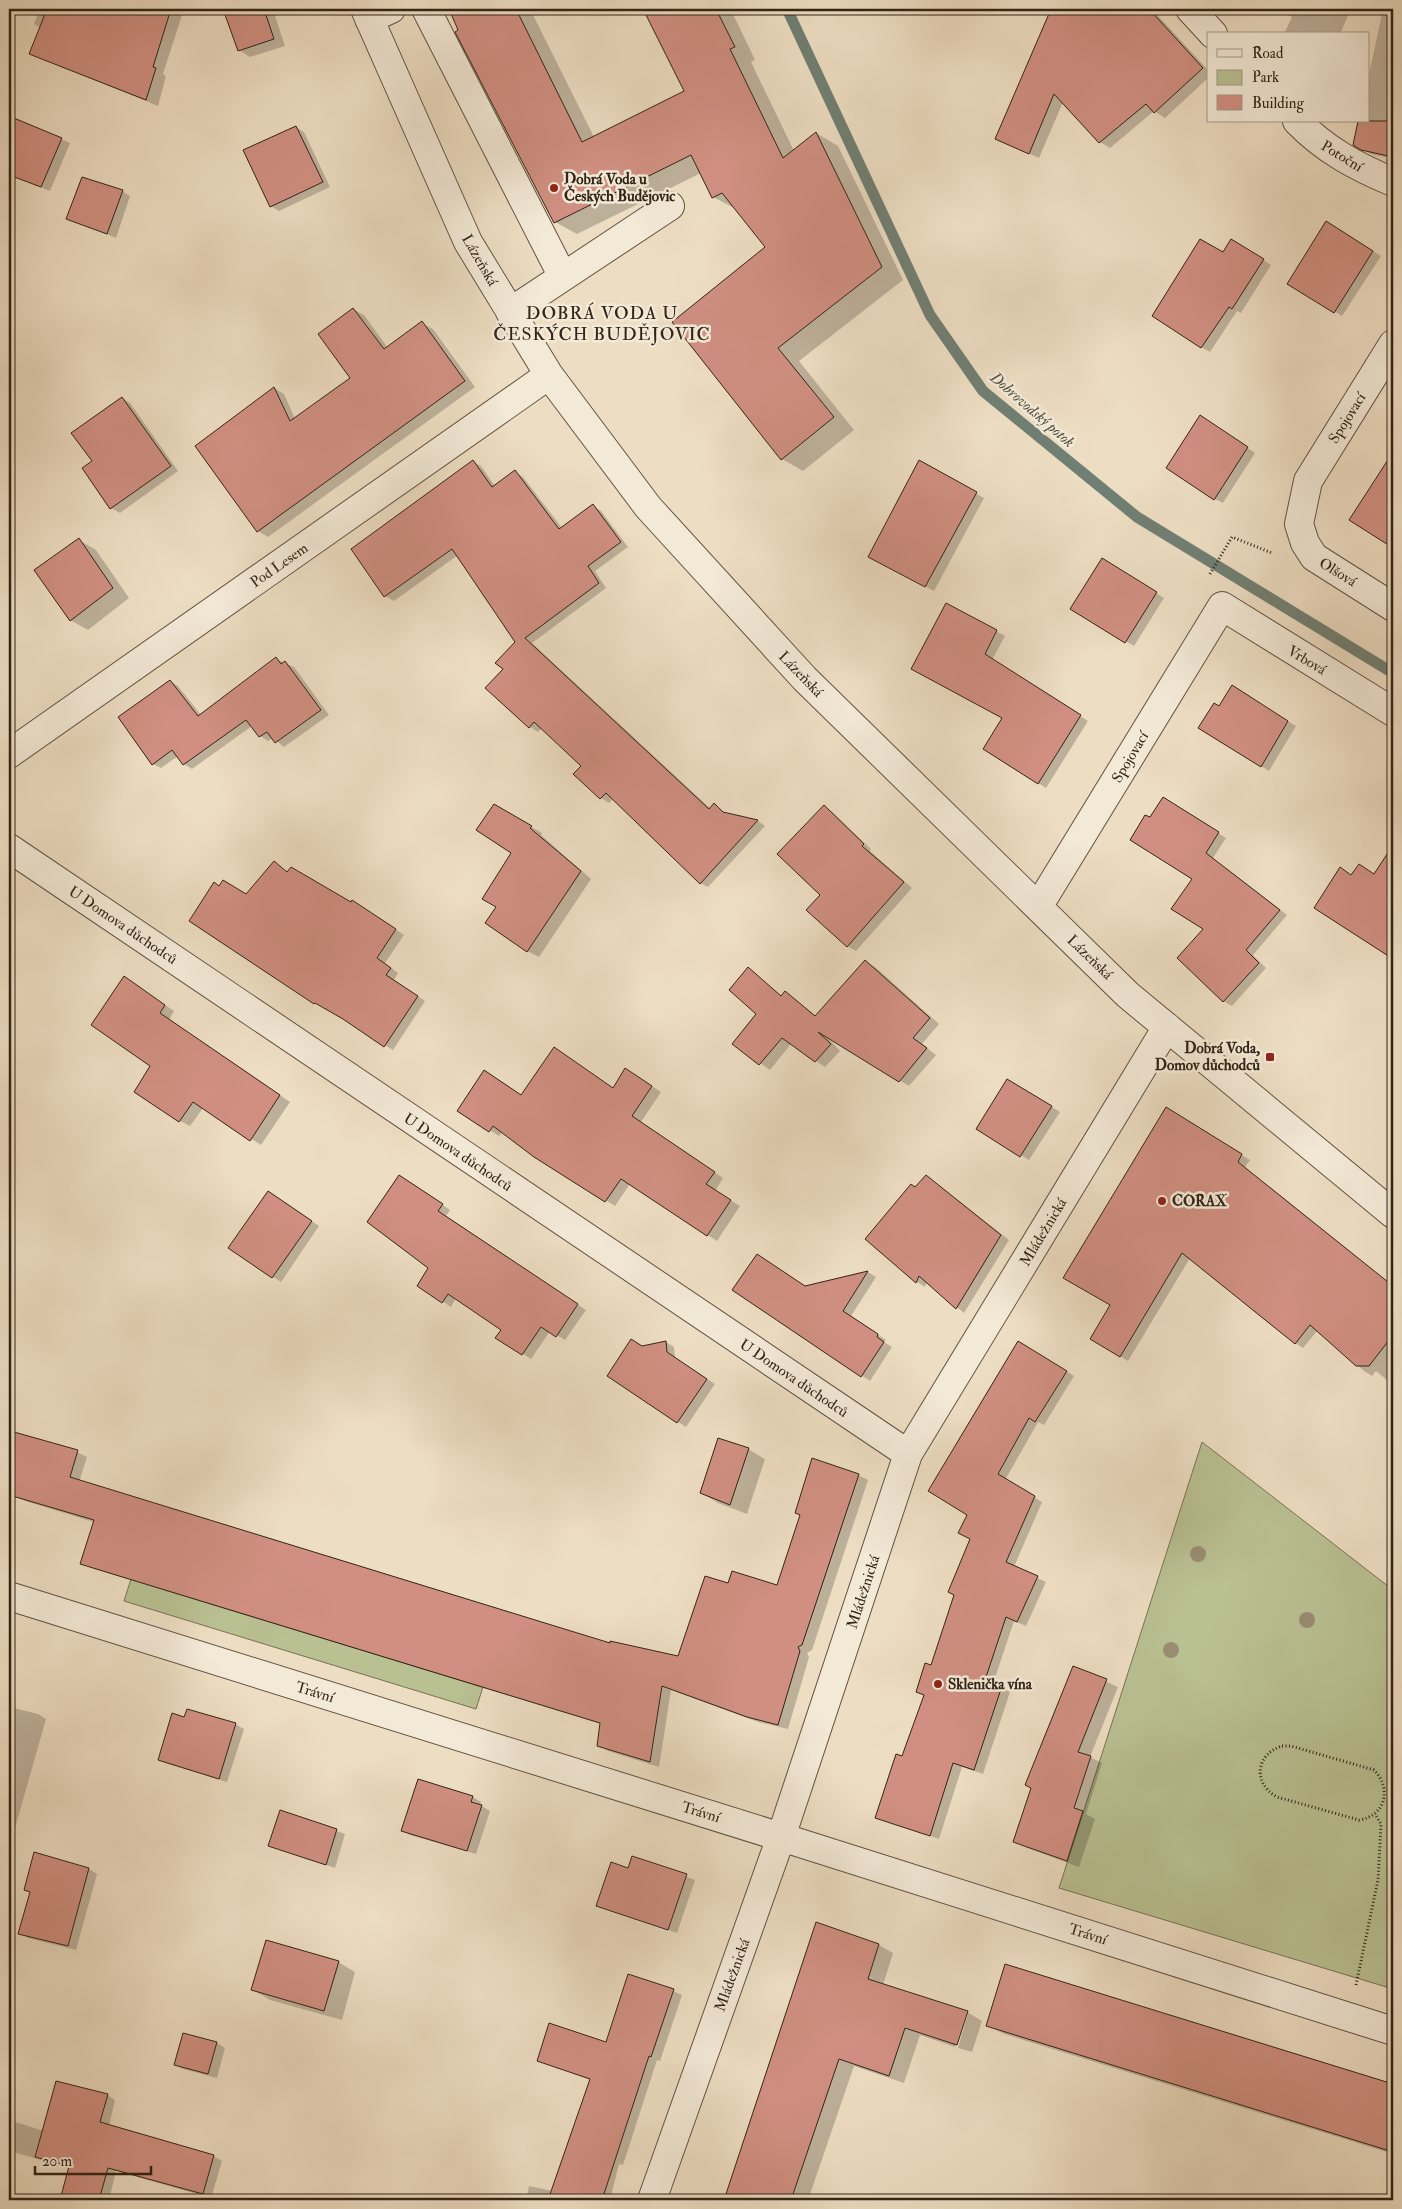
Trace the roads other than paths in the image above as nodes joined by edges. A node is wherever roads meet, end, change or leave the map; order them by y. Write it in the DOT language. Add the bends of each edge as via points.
graph roads {
  1 [pos="426,9"];
  2 [pos="1190,9"];
  3 [pos="375,12"];
  4 [pos="1212,32"];
  5 [pos="1299,122"];
  6 [pos="1393,182"];
  7 [pos="670,206"];
  8 [pos="563,277"];
  9 [pos="510,312"];
  10 [pos="1393,344"];
  11 [pos="549,375"];
  12 [pos="1302,534"];
  13 [pos="1222,606"];
  14 [pos="1393,606"];
  15 [pos="1393,712"];
  16 [pos="9,754"];
  17 [pos="9,848"];
  18 [pos="1038,907"];
  19 [pos="1167,1027"];
  20 [pos="1393,1214"];
  21 [pos="908,1454"];
  22 [pos="9,1596"];
  23 [pos="781,1837"];
  24 [pos="1393,2031"];
  25 [pos="652,2200"];
  1 -- 8 [label="street"];
  2 -- 4 [label="street"];
  3 -- 9 [label="street, Lázeňská" via="468,242"];
  5 -- 6 [label="street, Potoční" via="1316,140 1355,166"];
  7 -- 8 [label="street"];
  8 -- 9 [label="street"];
  9 -- 11 [label="street, Lázeňská"];
  10 -- 12 [label="street, Spojovací" via="1308,481"];
  11 -- 16 [label="street, Pod Lesem"];
  11 -- 18 [label="street, Lázeňská" via="648,507 798,672"];
  12 -- 14 [label="street, Olšová" via="1314,557"];
  13 -- 15 [label="street, Vrbová"];
  13 -- 18 [label="street, Spojovací"];
  17 -- 21 [label="street, U Domova důchodců"];
  18 -- 19 [label="street, Lázeňská" via="1128,995"];
  19 -- 20 [label="street, Lázeňská"];
  19 -- 21 [label="street, Mládežnická"];
  21 -- 23 [label="street, Mládežnická"];
  22 -- 23 [label="street, Trávní"];
  23 -- 24 [label="street, Trávní"];
  23 -- 25 [label="street, Mládežnická"];
}
